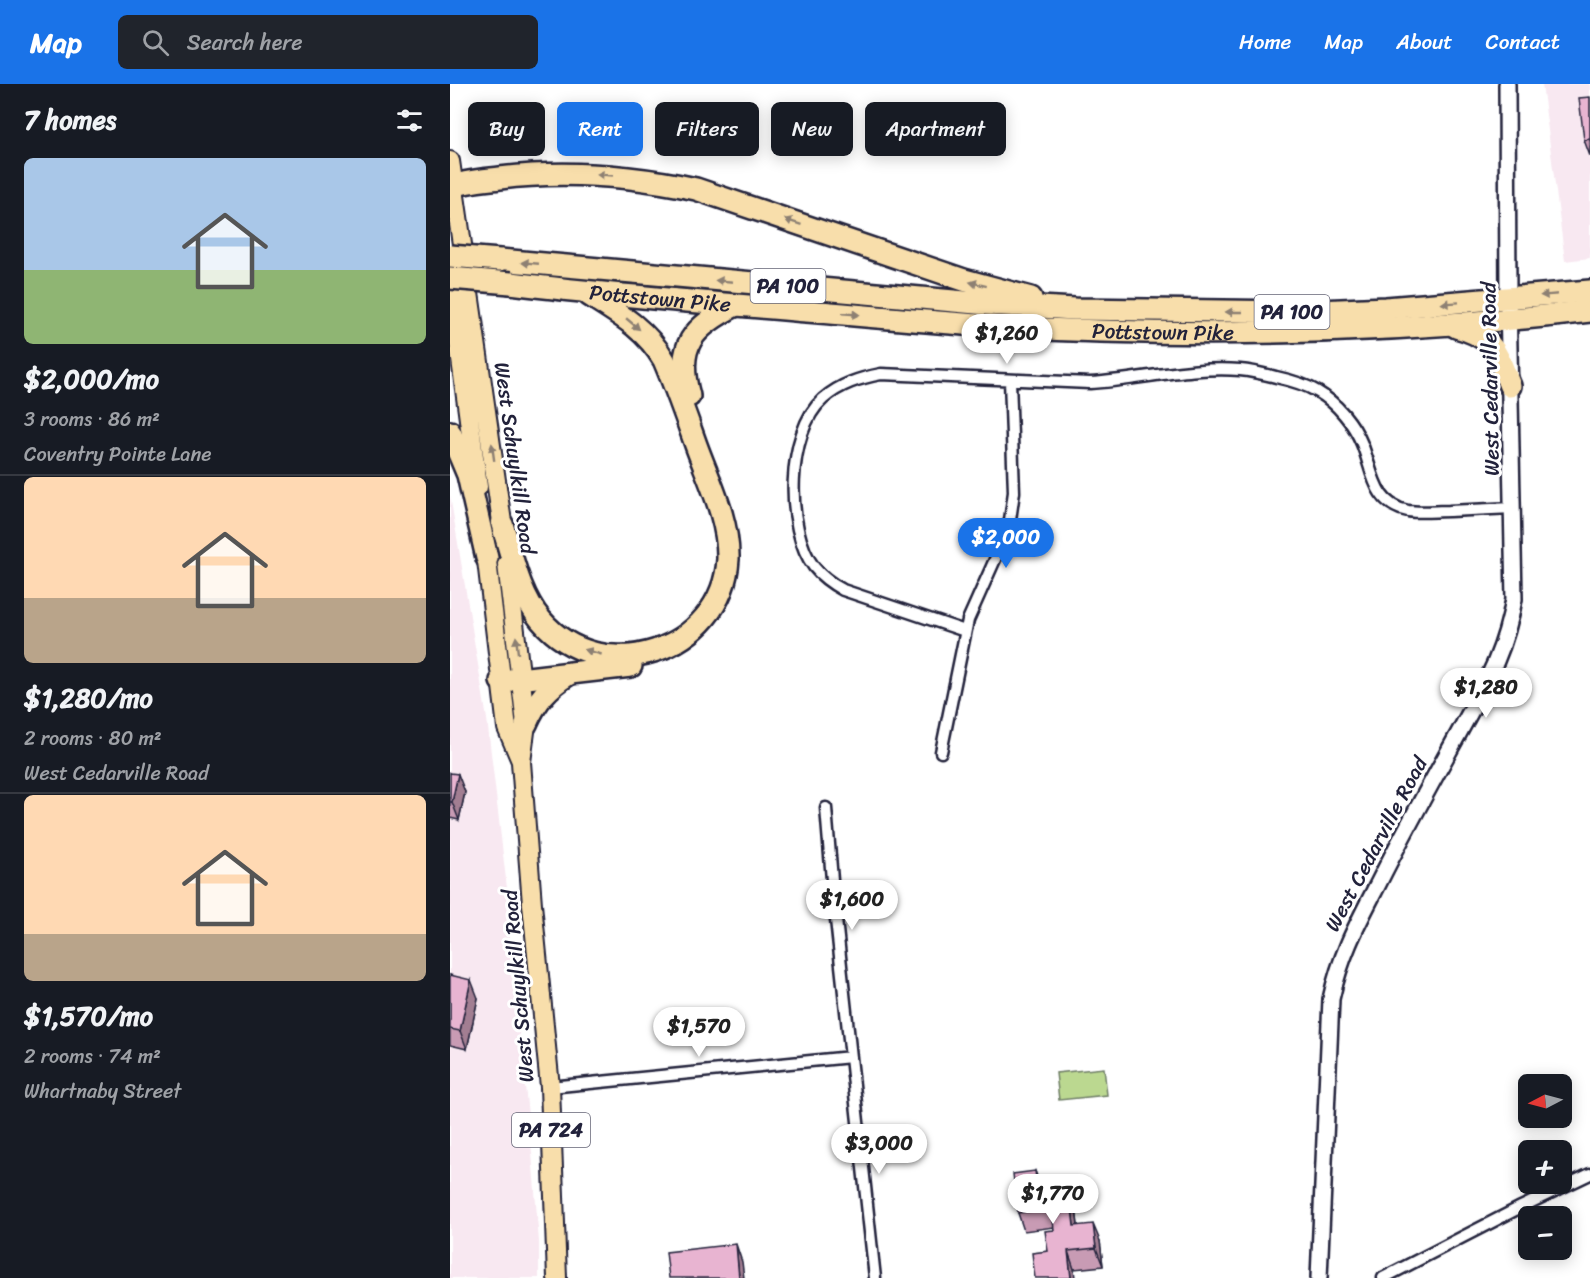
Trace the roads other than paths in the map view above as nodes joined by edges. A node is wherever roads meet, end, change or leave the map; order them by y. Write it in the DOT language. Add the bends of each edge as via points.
graph roads {
  1 [pos="1508,84"];
  2 [pos="450,161"];
  3 [pos="452,186"];
  4 [pos="450,256"];
  5 [pos="450,278"];
  6 [pos="1590,291"];
  7 [pos="584,292"];
  8 [pos="1509,299"];
  9 [pos="737,305"];
  10 [pos="1075,309"];
  11 [pos="1590,311"];
  12 [pos="1509,321"];
  13 [pos="1447,325"];
  14 [pos="1010,380"];
  15 [pos="1510,386"];
  16 [pos="450,432"];
  17 [pos="1513,508"];
  18 [pos="502,524"];
  19 [pos="487,558"];
  20 [pos="965,631"];
  21 [pos="570,673"];
  22 [pos="511,680"];
  23 [pos="526,724"];
  24 [pos="941,752"];
  25 [pos="521,762"];
  26 [pos="826,808"];
  27 [pos="851,1057"];
  28 [pos="550,1087"];
  29 [pos="1590,1174"];
  30 [pos="557,1278"];
  31 [pos="875,1278"];
  32 [pos="1319,1278"];
  33 [pos="1383,1278"];
  1 -- 8 [label="street, West Cedarville Road"];
  2 -- 3 [label="main road, West Schuylkill Road / PA 724"];
  10 -- 3 [label="highway, one-way" via="964,280 696,189 662,182 553,173"];
  18 -- 3 [label="main road, West Schuylkill Road / PA 724, one-way"];
  10 -- 4 [label="highway, Pottstown Pike / PA 100, one-way, bridge"];
  5 -- 7 [label="highway, Pottstown Pike / PA 100, bridge"];
  5 -- 19 [label="main road, West Schuylkill Road / PA 724"];
  6 -- 8 [label="highway, Pottstown Pike / PA 100, one-way"];
  7 -- 9 [label="highway, Pottstown Pike / PA 100"];
  7 -- 18 [label="highway, one-way" via="637,326 664,360 723,522 728,556 724,581 706,618 680,641 644,654 598,654 564,639 542,621 521,583"];
  8 -- 10 [label="highway, Pottstown Pike / PA 100, one-way" via="1296,312"];
  8 -- 12 [label="street, West Cedarville Road"];
  9 -- 13 [label="highway, Pottstown Pike / PA 100, one-way" via="1098,331 1290,333"];
  9 -- 21 [label="highway" via="703,324 688,345 684,367 688,393 735,527 737,567 728,600 700,637 665,659"];
  11 -- 12 [label="highway, Pottstown Pike / PA 100"];
  12 -- 13 [label="highway, Pottstown Pike / PA 100"];
  12 -- 15 [label="street, West Cedarville Road"];
  13 -- 15 [label="highway" via="1474,332 1486,340 1496,351"];
  14 -- 17 [label="street" via="1090,383 1178,372 1240,370 1293,381 1318,392 1345,417 1362,442 1380,496 1395,506 1430,512"];
  14 -- 20 [label="street" via="1014,474 1010,520"];
  14 -- 20 [label="street" via="882,374 848,382 812,412 800,435 795,460 793,483 799,528 811,561 825,579 843,590"];
  15 -- 17 [label="street, West Cedarville Road"];
  16 -- 19 [label="highway" via="468,475"];
  17 -- 32 [label="street, West Cedarville Road" via="1514,599 1502,650 1396,847 1337,970 1331,999"];
  22 -- 18 [label="main road, West Schuylkill Road / PA 724, one-way"];
  19 -- 22 [label="main road, West Schuylkill Road / PA 724"];
  20 -- 24 [label="street"];
  21 -- 22 [label="highway"];
  21 -- 23 [label="highway" via="545,692"];
  22 -- 23 [label="main road, West Schuylkill Road / PA 724"];
  22 -- 25 [label="main road, West Schuylkill Road / PA 724" via="507,728"];
  23 -- 25 [label="main road, West Schuylkill Road / PA 724"];
  25 -- 28 [label="main road, West Schuylkill Road / PA 724"];
  26 -- 27 [label="street"];
  27 -- 28 [label="street"];
  27 -- 31 [label="street"];
  28 -- 30 [label="main road, West Schuylkill Road / PA 724"];
  29 -- 33 [label="street"];
}
